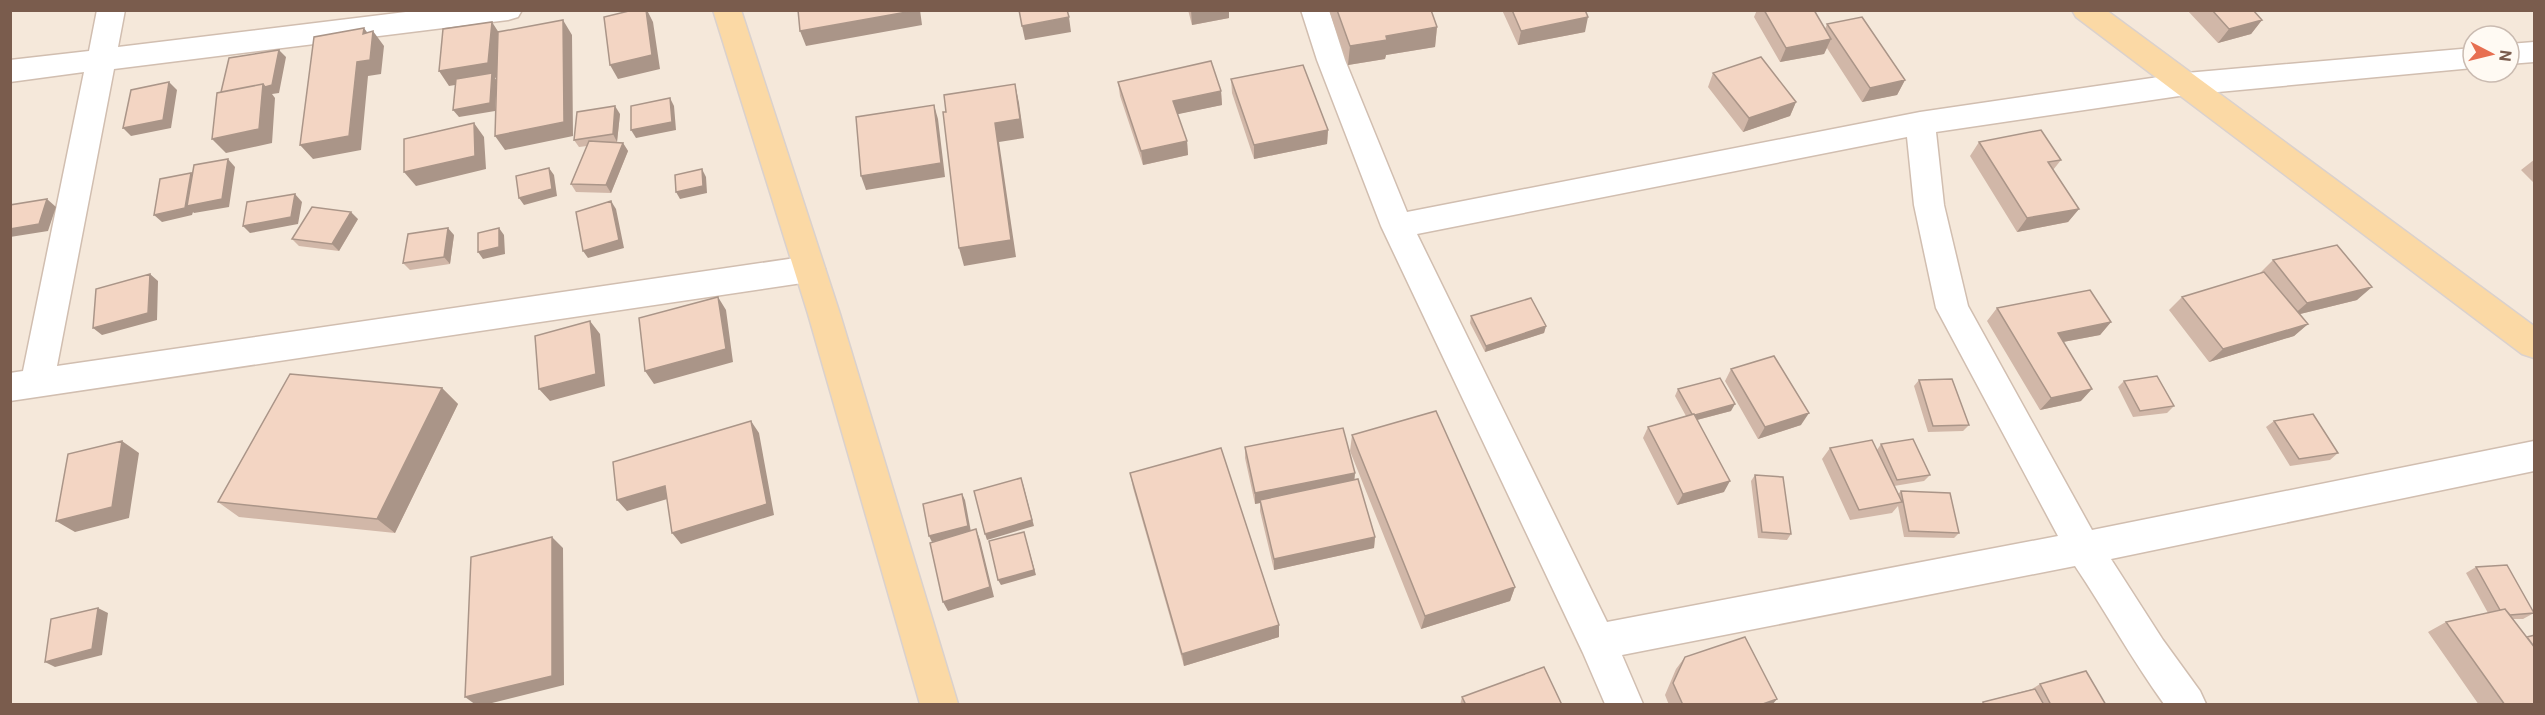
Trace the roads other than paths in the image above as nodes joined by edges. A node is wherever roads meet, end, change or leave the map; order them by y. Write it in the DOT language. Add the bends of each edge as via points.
graph roads {
  1 [pos="111,10"];
  2 [pos="508,10"];
  3 [pos="727,10"];
  4 [pos="1315,10"];
  5 [pos="2086,10"];
  6 [pos="100,59"];
  7 [pos="2461,59"];
  8 [pos="10,71"];
  9 [pos="2186,84"];
  10 [pos="1920,123"];
  11 [pos="1397,226"];
  12 [pos="809,269"];
  13 [pos="2535,344"];
  14 [pos="24,385"];
  15 [pos="2535,456"];
  16 [pos="2083,548"];
  17 [pos="1597,642"];
  18 [pos="939,705"];
  19 [pos="1624,705"];
  20 [pos="2187,705"];
  1 -- 6 [label="street"];
  2 -- 6 [label="street"];
  3 -- 12 [label="main road"];
  4 -- 11 [label="street"];
  5 -- 9 [label="main road"];
  6 -- 8 [label="street"];
  6 -- 14 [label="street"];
  7 -- 9 [label="street"];
  9 -- 10 [label="street"];
  9 -- 13 [label="main road"];
  10 -- 11 [label="street"];
  10 -- 16 [label="street" via="1929,205 1952,308"];
  11 -- 17 [label="street"];
  12 -- 14 [label="street"];
  12 -- 18 [label="main road"];
  15 -- 16 [label="street"];
  16 -- 17 [label="street"];
  16 -- 20 [label="street"];
  17 -- 19 [label="street"];
}
